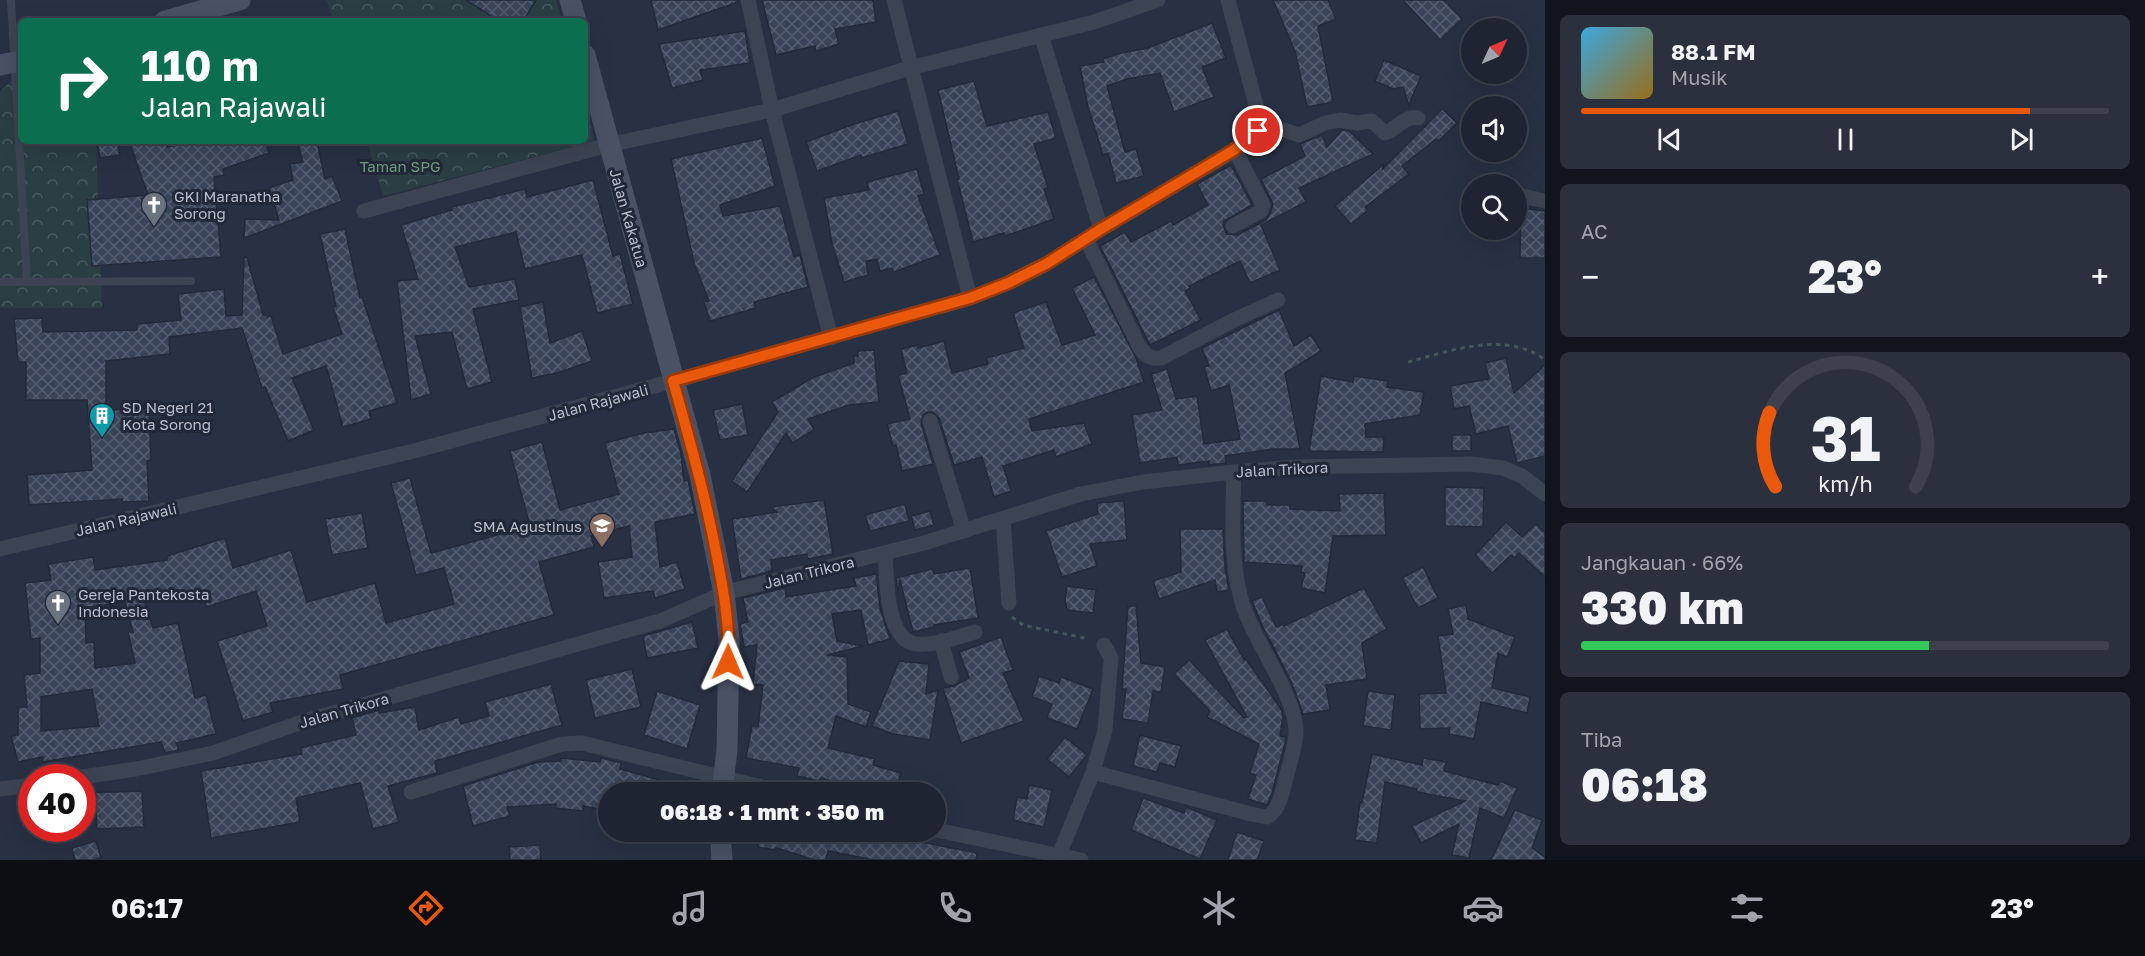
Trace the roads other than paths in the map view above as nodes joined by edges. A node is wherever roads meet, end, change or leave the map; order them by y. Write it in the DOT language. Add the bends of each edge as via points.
graph roads {
  1 [pos="11,0"];
  2 [pos="240,0"];
  3 [pos="570,0"];
  4 [pos="748,0"];
  5 [pos="894,0"];
  6 [pos="1158,0"];
  7 [pos="1228,0"];
  8 [pos="176,18"];
  9 [pos="575,18"];
  10 [pos="1041,35"];
  11 [pos="12,63"];
  12 [pos="588,67"];
  13 [pos="910,68"];
  14 [pos="772,110"];
  15 [pos="1418,118"];
  16 [pos="1260,129"];
  17 [pos="608,145"];
  18 [pos="1234,150"];
  19 [pos="1527,197"];
  20 [pos="1545,201"];
  21 [pos="364,211"];
  22 [pos="1233,226"];
  23 [pos="1101,229"];
  24 [pos="1086,238"];
  25 [pos="191,281"];
  26 [pos="0,282"];
  27 [pos="27,282"];
  28 [pos="970,298"];
  29 [pos="1278,300"];
  30 [pos="831,338"];
  31 [pos="673,381"];
  32 [pos="930,421"];
  33 [pos="1234,472"];
  34 [pos="1545,494"];
  35 [pos="1003,519"];
  36 [pos="964,531"];
  37 [pos="0,549"];
  38 [pos="885,553"];
  39 [pos="724,593"];
  40 [pos="1009,603"];
  41 [pos="975,632"];
  42 [pos="941,641"];
  43 [pos="1104,645"];
  44 [pos="951,677"];
  45 [pos="1093,772"];
  46 [pos="96,775"];
  47 [pos="712,782"];
  48 [pos="722,782"];
  49 [pos="18,787"];
  50 [pos="0,789"];
  51 [pos="411,792"];
  52 [pos="946,832"];
  53 [pos="721,842"];
  54 [pos="1059,855"];
  55 [pos="722,860"];
  56 [pos="1081,860"];
  1 -- 11 [label="lane"];
  2 -- 8 [label="street"];
  3 -- 9 [label="street"];
  4 -- 14 [label="street"];
  5 -- 13 [label="street"];
  6 -- 10 [label="street"];
  7 -- 16 [label="street"];
  10 -- 13 [label="street"];
  10 -- 23 [label="street"];
  11 -- 27 [label="lane"];
  12 -- 17 [label="street, Jalan Kakatua"];
  13 -- 14 [label="street"];
  13 -- 28 [label="street"];
  14 -- 17 [label="street"];
  14 -- 30 [label="street"];
  15 -- 16 [label="street" via="1407,119 1385,133 1372,121 1340,120 1299,135"];
  16 -- 18 [label="street, Jalan Rajawali"];
  17 -- 21 [label="street"];
  17 -- 31 [label="street, Jalan Kakatua"];
  18 -- 22 [label="street" via="1263,205 1261,211"];
  18 -- 23 [label="street, Jalan Rajawali"];
  19 -- 20 [label="street"];
  23 -- 24 [label="street, Jalan Rajawali"];
  24 -- 28 [label="street, Jalan Rajawali" via="1046,264"];
  24 -- 29 [label="street" via="1133,337 1146,355 1154,358"];
  25 -- 27 [label="lane"];
  26 -- 27 [label="lane"];
  28 -- 30 [label="street, Jalan Rajawali"];
  30 -- 31 [label="street, Jalan Rajawali"];
  31 -- 37 [label="street, Jalan Rajawali" via="403,453"];
  31 -- 39 [label="street, Jalan Kakatua" via="700,475"];
  32 -- 36 [label="street"];
  33 -- 34 [label="street, Jalan Trikora" via="1471,464 1503,468 1522,476"];
  33 -- 35 [label="street, Jalan Trikora" via="1143,482 1081,494"];
  33 -- 45 [label="street" via="1233,544 1241,598 1286,696 1296,730 1277,806 1267,817"];
  35 -- 36 [label="street, Jalan Trikora"];
  35 -- 40 [label="street"];
  36 -- 38 [label="street, Jalan Trikora"];
  38 -- 39 [label="street, Jalan Trikora"];
  38 -- 42 [label="street" via="896,629 906,641 917,644"];
  39 -- 46 [label="street, Jalan Trikora" via="660,621 305,721 213,753"];
  39 -- 48 [label="street, Jalan Kakatua" via="729,639 727,750"];
  41 -- 42 [label="street"];
  42 -- 44 [label="street"];
  43 -- 45 [label="street" via="1111,658 1106,730"];
  45 -- 54 [label="street"];
  47 -- 51 [label="street" via="582,743 562,744"];
  49 -- 50 [label="street"];
  52 -- 54 [label="street"];
  53 -- 55 [label="street"];
  54 -- 56 [label="street"];
}
